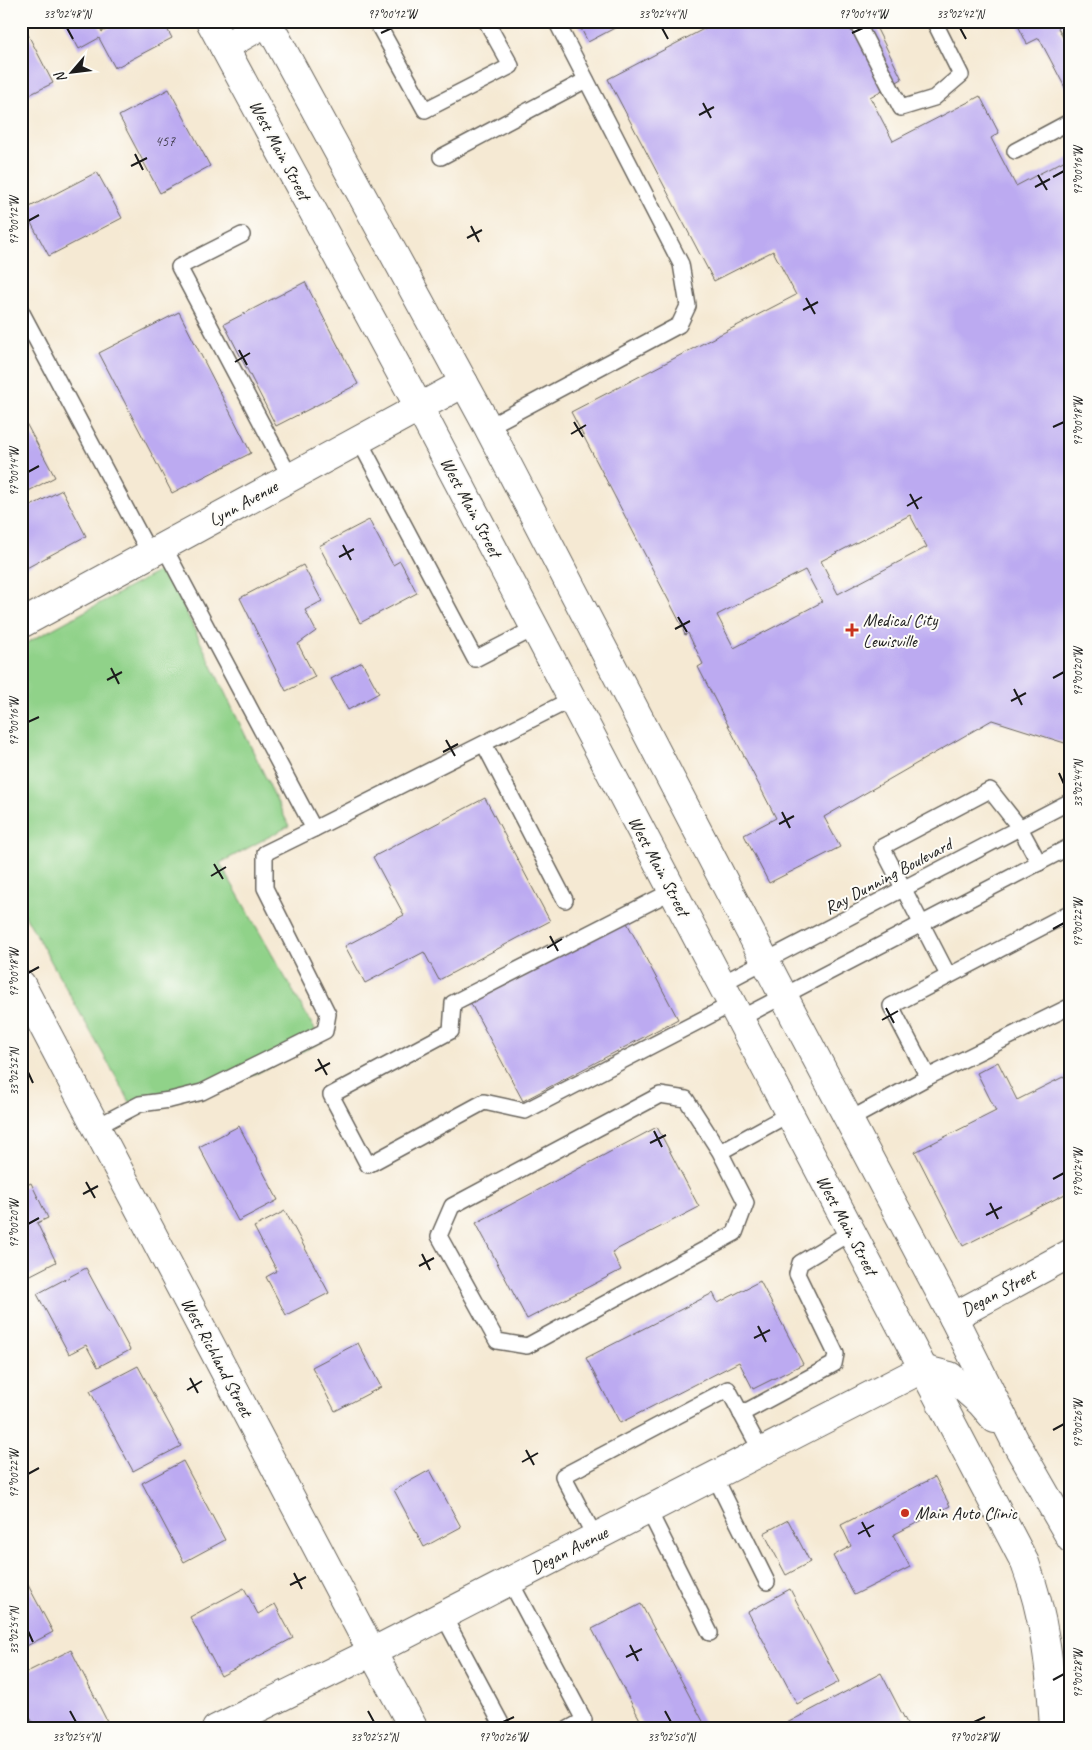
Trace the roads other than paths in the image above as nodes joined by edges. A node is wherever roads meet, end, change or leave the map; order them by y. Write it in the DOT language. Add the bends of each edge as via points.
graph roads {
  1 [pos="210,21"];
  2 [pos="376,21"];
  3 [pos="486,21"];
  4 [pos="556,21"];
  5 [pos="856,21"];
  6 [pos="934,21"];
  7 [pos="268,22"];
  8 [pos="224,47"];
  9 [pos="586,80"];
  10 [pos="1071,121"];
  11 [pos="1015,151"];
  12 [pos="441,157"];
  13 [pos="242,234"];
  14 [pos="21,311"];
  15 [pos="464,383"];
  16 [pos="419,407"];
  17 [pos="488,427"];
  18 [pos="359,440"];
  19 [pos="290,477"];
  20 [pos="157,550"];
  21 [pos="21,624"];
  22 [pos="535,628"];
  23 [pos="572,699"];
  24 [pos="484,744"];
  25 [pos="1071,802"];
  26 [pos="1020,828"];
  27 [pos="314,830"];
  28 [pos="1071,846"];
  29 [pos="1039,863"];
  30 [pos="904,889"];
  31 [pos="672,891"];
  32 [pos="565,900"];
  33 [pos="1071,912"];
  34 [pos="922,924"];
  35 [pos="766,961"];
  36 [pos="948,975"];
  37 [pos="21,984"];
  38 [pos="784,997"];
  39 [pos="731,1002"];
  40 [pos="1071,1006"];
  41 [pos="928,1077"];
  42 [pos="789,1114"];
  43 [pos="849,1120"];
  44 [pos="96,1127"];
  45 [pos="720,1152"];
  46 [pos="851,1232"];
  47 [pos="1071,1253"];
  48 [pos="952,1317"];
  49 [pos="922,1369"];
  50 [pos="741,1414"];
  51 [pos="1016,1443"];
  52 [pos="761,1451"];
  53 [pos="714,1475"];
  54 [pos="648,1509"];
  55 [pos="595,1537"];
  56 [pos="1071,1539"];
  57 [pos="510,1581"];
  58 [pos="767,1582"];
  59 [pos="443,1615"];
  60 [pos="710,1633"];
  61 [pos="372,1652"];
  62 [pos="216,1729"];
  63 [pos="414,1729"];
  64 [pos="504,1729"];
  65 [pos="568,1729"];
  66 [pos="1054,1729"];
  1 -- 8 [label="main road, West Main Street"];
  2 -- 3 [label="lane" via="426,110 511,66"];
  4 -- 9 [label="lane"];
  5 -- 6 [label="lane" via="901,108 934,98 961,75"];
  7 -- 8 [label="main road"];
  7 -- 15 [label="main road"];
  8 -- 16 [label="main road, West Main Street"];
  9 -- 12 [label="lane"];
  9 -- 17 [label="lane" via="681,264 688,306 679,325"];
  10 -- 11 [label="lane"];
  13 -- 19 [label="lane" via="179,268"];
  14 -- 20 [label="lane"];
  15 -- 16 [label="main road, Lynn Avenue"];
  15 -- 17 [label="main road"];
  16 -- 18 [label="main road, Lynn Avenue"];
  16 -- 22 [label="main road, West Main Street"];
  17 -- 35 [label="main road"];
  18 -- 19 [label="main road, Lynn Avenue"];
  18 -- 22 [label="lane" via="474,659"];
  19 -- 20 [label="main road, Lynn Avenue"];
  20 -- 21 [label="main road, Lynn Avenue"];
  20 -- 27 [label="lane"];
  22 -- 23 [label="main road, West Main Street"];
  23 -- 24 [label="lane"];
  23 -- 31 [label="main road, West Main Street"];
  24 -- 27 [label="lane"];
  24 -- 32 [label="lane"];
  25 -- 26 [label="lane, Ray Dunning Boulevard"];
  26 -- 29 [label="lane"];
  26 -- 30 [label="lane, Ray Dunning Boulevard"];
  26 -- 30 [label="lane" via="990,790 940,816 882,847"];
  27 -- 44 [label="lane" via="265,853 265,888 328,1014 325,1031 202,1092 140,1104"];
  28 -- 29 [label="lane"];
  29 -- 34 [label="lane"];
  30 -- 34 [label="lane"];
  30 -- 35 [label="lane, Ray Dunning Boulevard"];
  31 -- 39 [label="main road, West Main Street"];
  31 -- 39 [label="lane" via="453,1003 451,1031 331,1095 368,1165 484,1102 525,1111"];
  33 -- 36 [label="lane"];
  34 -- 36 [label="lane"];
  34 -- 38 [label="lane"];
  35 -- 38 [label="main road"];
  35 -- 39 [label="lane, Ray Dunning Boulevard"];
  36 -- 41 [label="lane" via="891,1006"];
  37 -- 44 [label="main road, West Richland Street"];
  38 -- 39 [label="lane"];
  38 -- 43 [label="main road"];
  39 -- 42 [label="main road, West Main Street"];
  40 -- 41 [label="lane"];
  41 -- 43 [label="lane"];
  42 -- 45 [label="lane"];
  42 -- 46 [label="main road, West Main Street"];
  43 -- 48 [label="main road"];
  44 -- 61 [label="main road, West Richland Street"];
  45 -- 45 [label="lane" via="686,1099 660,1095 452,1206 439,1236 496,1341 527,1346 735,1233 746,1202"];
  46 -- 49 [label="main road, West Main Street"];
  46 -- 50 [label="lane" via="800,1263 797,1274 836,1354 834,1364"];
  47 -- 48 [label="main road, Degan Street"];
  48 -- 51 [label="main road"];
  49 -- 51 [label="main road" via="950,1376 981,1403"];
  49 -- 52 [label="main road, Degan Avenue"];
  49 -- 66 [label="main road, West Main Street" via="1030,1578 1039,1606 1051,1675"];
  50 -- 52 [label="lane"];
  50 -- 55 [label="lane" via="728,1389 563,1476"];
  51 -- 56 [label="main road"];
  52 -- 53 [label="main road, Degan Avenue"];
  53 -- 54 [label="main road, Degan Avenue"];
  53 -- 58 [label="lane"];
  54 -- 55 [label="main road, Degan Avenue"];
  54 -- 60 [label="lane"];
  55 -- 57 [label="main road, Degan Avenue"];
  57 -- 59 [label="main road, Degan Avenue"];
  57 -- 65 [label="lane" via="584,1720"];
  59 -- 61 [label="main road, Degan Avenue"];
  59 -- 64 [label="lane"];
  61 -- 62 [label="main road, Degan Avenue"];
  61 -- 63 [label="main road, West Richland Street"];
}
